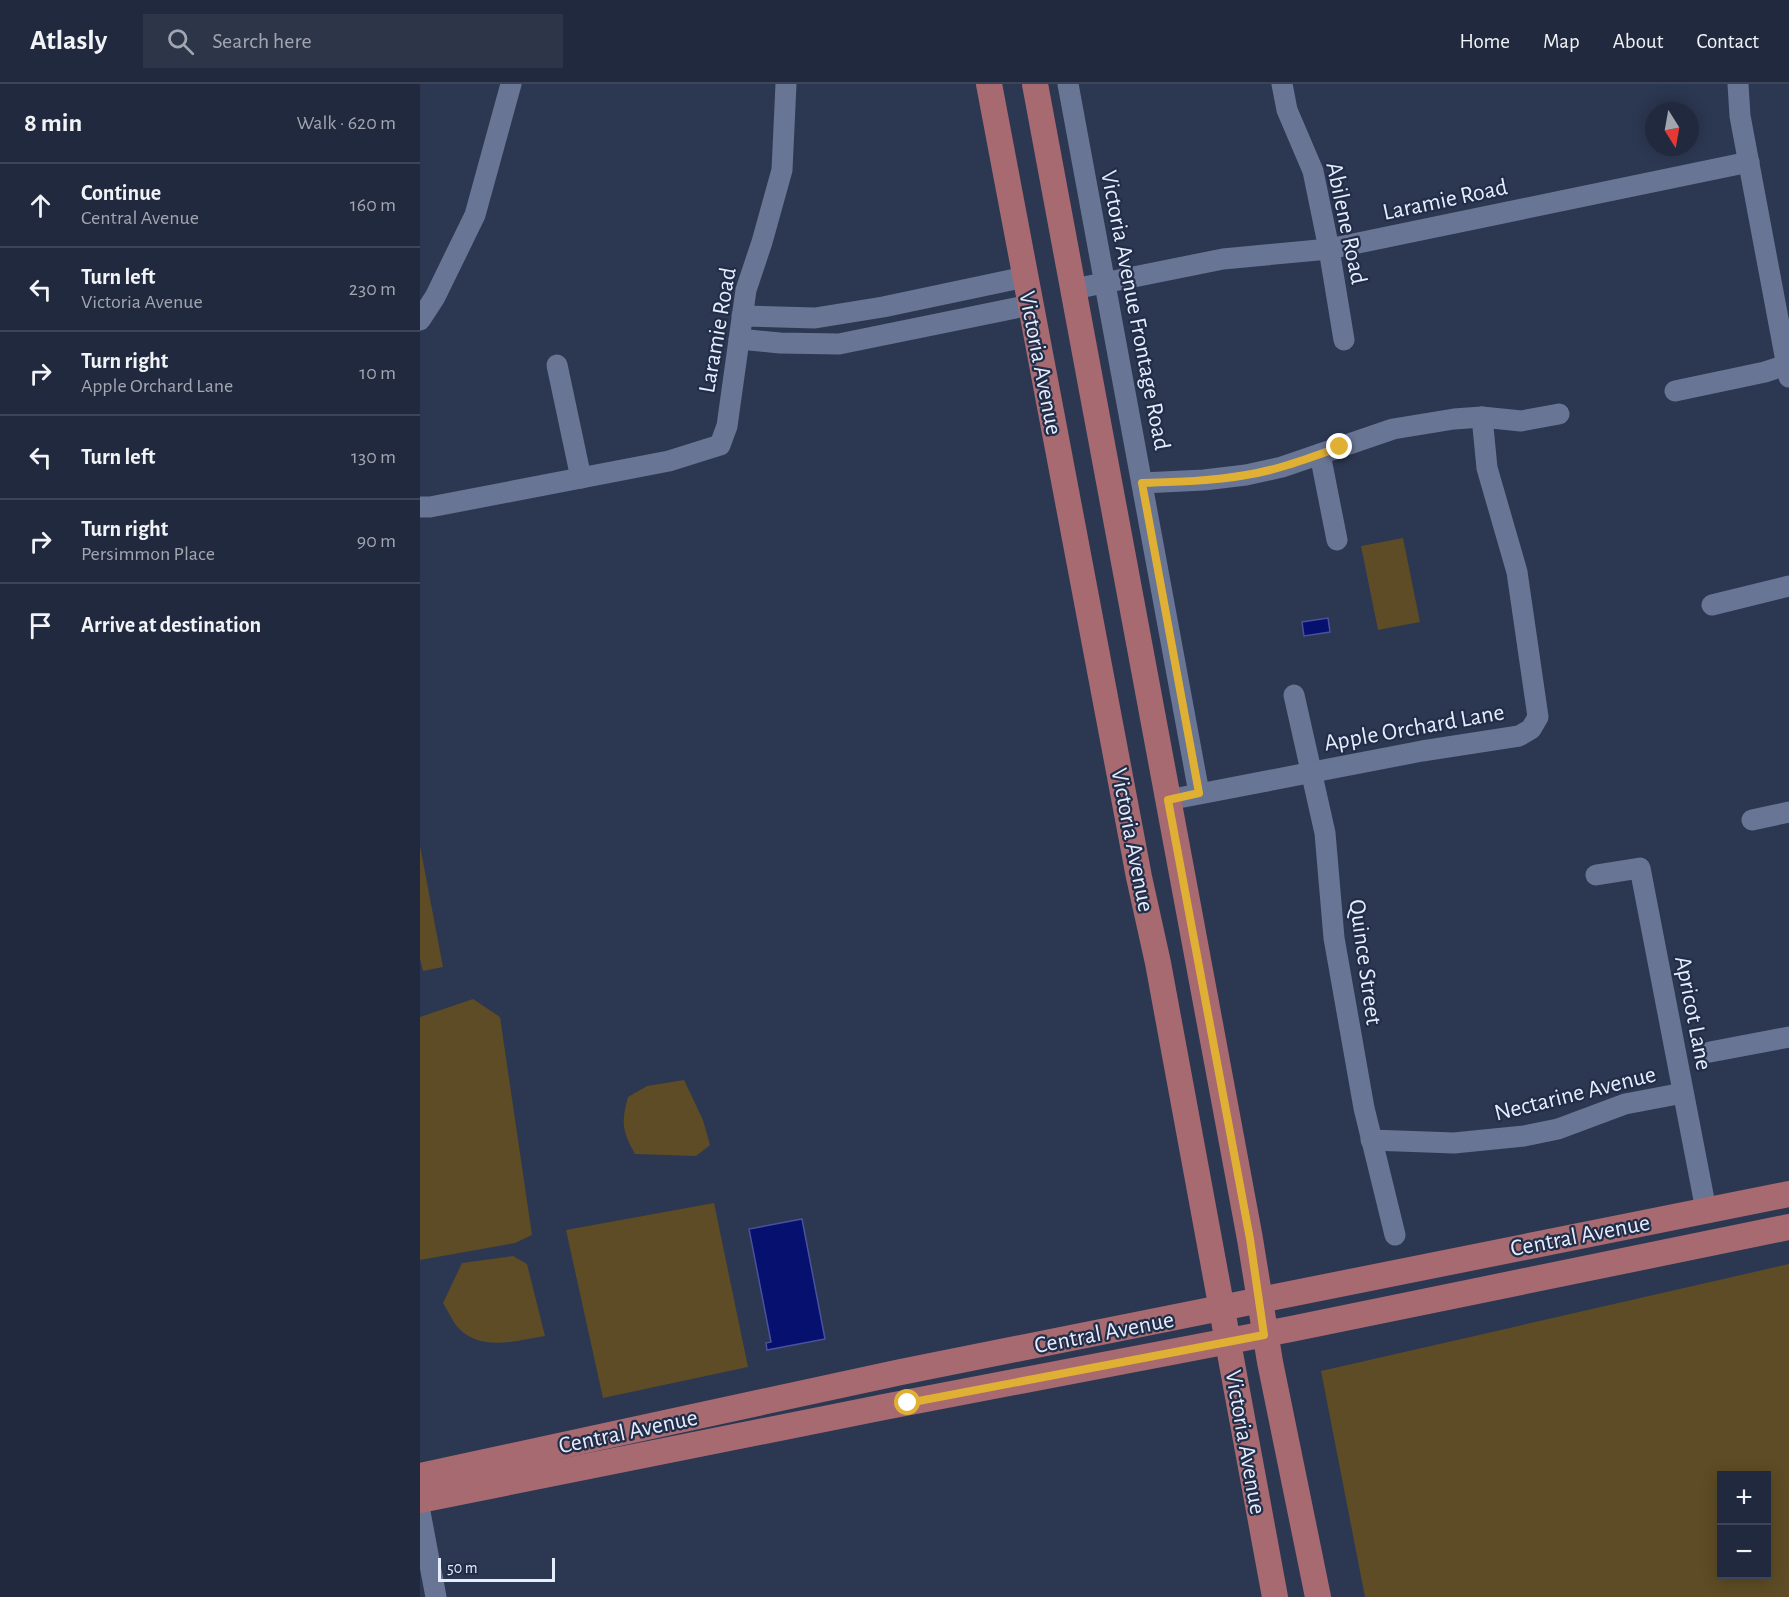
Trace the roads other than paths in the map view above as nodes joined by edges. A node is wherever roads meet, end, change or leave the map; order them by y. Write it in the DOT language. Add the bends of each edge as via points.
graph roads {
  1 [pos="511,84"];
  2 [pos="786,84"];
  3 [pos="988,84"];
  4 [pos="1035,84"];
  5 [pos="1068,84"];
  6 [pos="1282,84"];
  7 [pos="1738,84"];
  8 [pos="1749,162"];
  9 [pos="1329,249"];
  10 [pos="1025,277"];
  11 [pos="1106,283"];
  12 [pos="1074,289"];
  13 [pos="1030,305"];
  14 [pos="742,316"];
  15 [pos="420,320"];
  16 [pos="739,339"];
  17 [pos="1344,340"];
  18 [pos="557,365"];
  19 [pos="1788,369"];
  20 [pos="1675,391"];
  21 [pos="1559,414"];
  22 [pos="1482,417"];
  23 [pos="1320,454"];
  24 [pos="580,478"];
  25 [pos="1142,483"];
  26 [pos="420,507"];
  27 [pos="1336,540"];
  28 [pos="1789,586"];
  29 [pos="1712,605"];
  30 [pos="1294,695"];
  31 [pos="1311,771"];
  32 [pos="1199,793"];
  33 [pos="1168,800"];
  34 [pos="1789,812"];
  35 [pos="1752,820"];
  36 [pos="1596,875"];
  37 [pos="1789,1037"];
  38 [pos="1710,1052"];
  39 [pos="1683,1093"];
  40 [pos="1371,1140"];
  41 [pos="1789,1194"];
  42 [pos="1706,1210"];
  43 [pos="1789,1227"];
  44 [pos="1395,1235"];
  45 [pos="1259,1301"];
  46 [pos="1223,1308"];
  47 [pos="1264,1335"];
  48 [pos="1228,1342"];
  49 [pos="420,1476"];
  50 [pos="420,1500"];
  51 [pos="420,1512"];
  52 [pos="436,1597"];
  53 [pos="1275,1597"];
  54 [pos="1318,1597"];
  1 -- 15 [label="street" via="475,215"];
  2 -- 14 [label="street, Laramie Road" via="782,170 746,290"];
  3 -- 10 [label="main road, Victoria Avenue"];
  4 -- 12 [label="main road, Victoria Avenue"];
  5 -- 11 [label="street, Victoria Avenue Frontage Road"];
  6 -- 9 [label="street, Abilene Road" via="1287,110 1313,171"];
  7 -- 8 [label="street"];
  8 -- 9 [label="street, Laramie Road"];
  8 -- 19 [label="street"];
  9 -- 11 [label="street, Laramie Road" via="1223,259"];
  9 -- 17 [label="street, Abilene Road"];
  10 -- 13 [label="main road, Victoria Avenue"];
  10 -- 14 [label="street" via="815,318"];
  11 -- 12 [label="street, Laramie Road"];
  11 -- 25 [label="street, Victoria Avenue Frontage Road"];
  12 -- 33 [label="main road, Victoria Avenue"];
  13 -- 16 [label="street" via="839,344"];
  13 -- 46 [label="main road, Victoria Avenue"];
  14 -- 16 [label="street, Laramie Road"];
  16 -- 24 [label="street, Laramie Road" via="727,426 720,445 669,461"];
  18 -- 24 [label="street"];
  19 -- 20 [label="street"];
  21 -- 22 [label="street" via="1521,421"];
  22 -- 23 [label="street" via="1393,429"];
  22 -- 31 [label="street, Apple Orchard Lane" via="1486,468 1517,572 1538,717 1531,729 1520,736"];
  23 -- 25 [label="street" via="1246,475"];
  23 -- 27 [label="street"];
  24 -- 26 [label="street, Laramie Road"];
  25 -- 32 [label="street, Victoria Avenue Frontage Road"];
  28 -- 29 [label="street"];
  30 -- 31 [label="street, Quince Street"];
  31 -- 32 [label="street, Apple Orchard Lane"];
  31 -- 40 [label="street, Quince Street" via="1325,832 1334,938"];
  32 -- 33 [label="street, Apple Orchard Lane"];
  33 -- 45 [label="main road, Victoria Avenue"];
  34 -- 35 [label="street"];
  36 -- 39 [label="street, Apricot Lane" via="1640,868"];
  37 -- 38 [label="street"];
  39 -- 40 [label="street, Nectarine Avenue" via="1625,1104 1558,1129 1524,1136 1454,1143"];
  39 -- 42 [label="street, Apricot Lane"];
  40 -- 44 [label="street, Quince Street"];
  41 -- 42 [label="main road, Central Avenue"];
  42 -- 45 [label="main road, Central Avenue"];
  43 -- 47 [label="main road, Central Avenue"];
  45 -- 46 [label="main road, Central Avenue"];
  45 -- 47 [label="main road, Victoria Avenue"];
  46 -- 48 [label="main road, Victoria Avenue"];
  46 -- 49 [label="main road, Central Avenue" via="901,1372"];
  47 -- 48 [label="main road, Central Avenue"];
  47 -- 54 [label="main road, Victoria Avenue"];
  48 -- 50 [label="main road, Central Avenue"];
  48 -- 53 [label="main road, Victoria Avenue"];
  51 -- 52 [label="street"];
}
